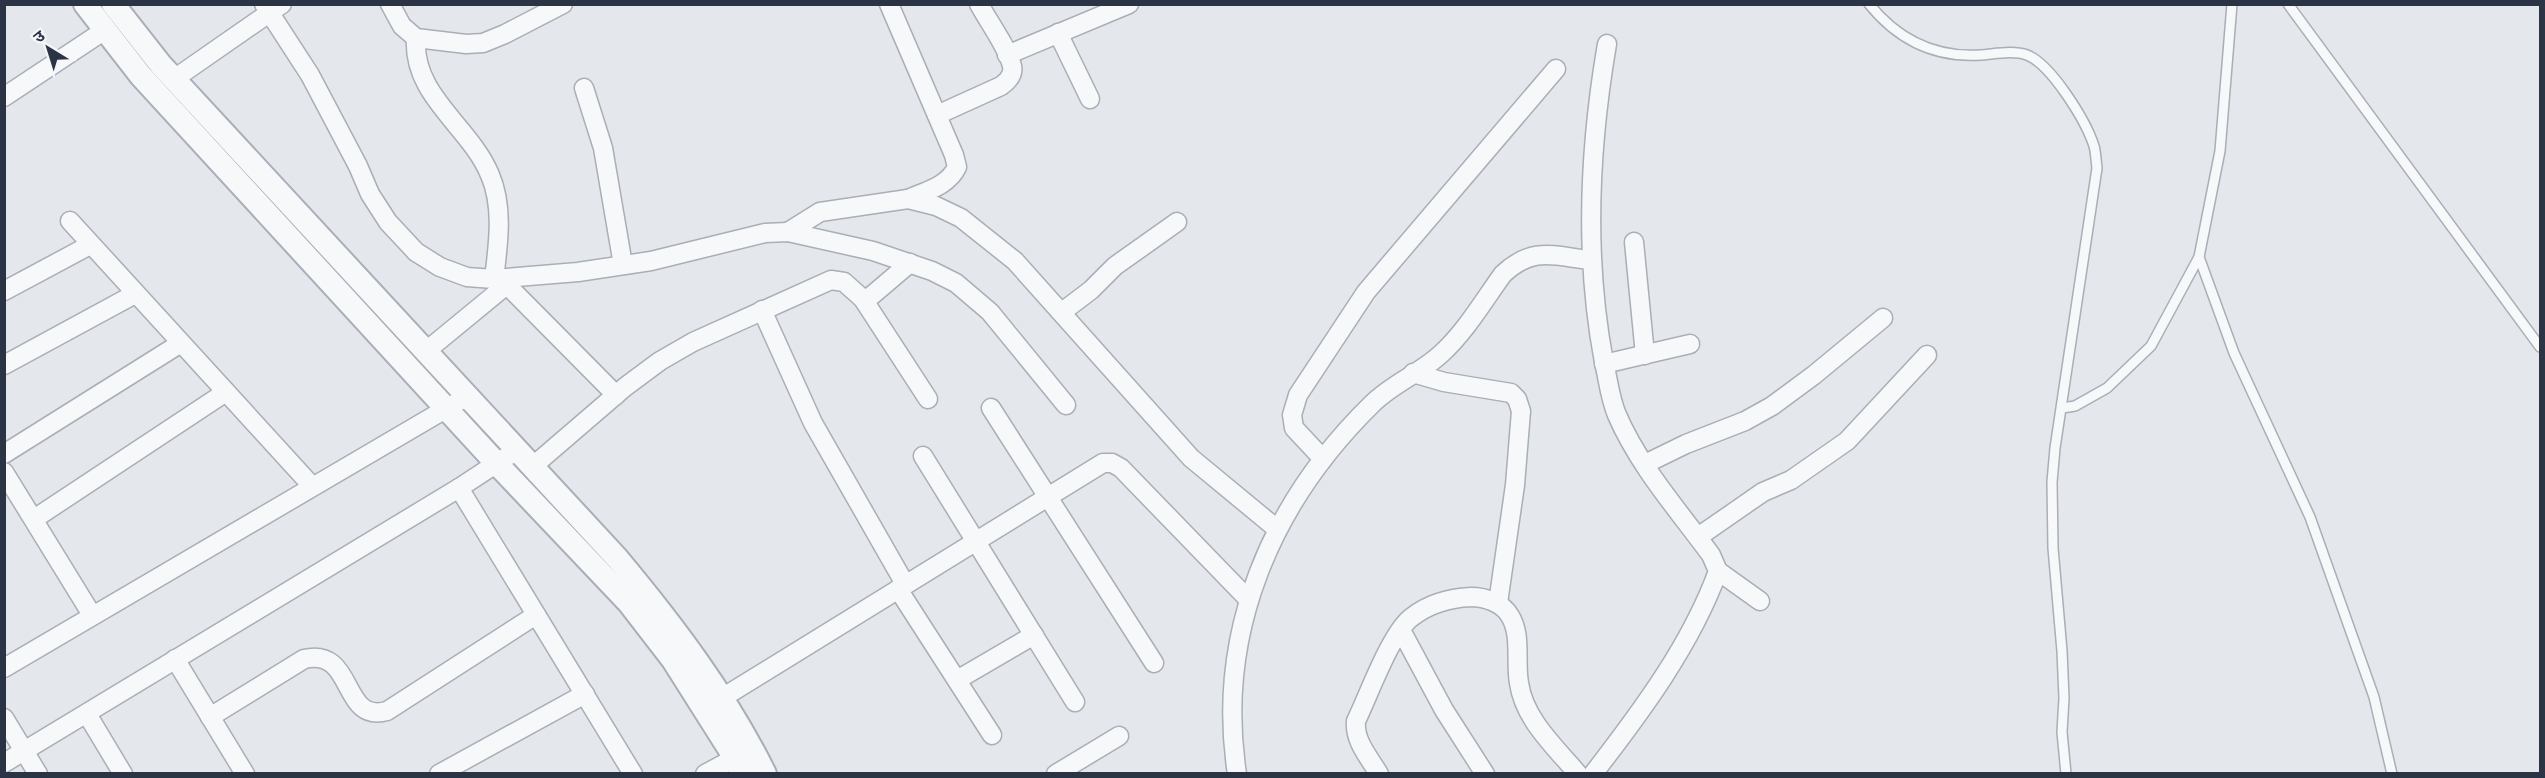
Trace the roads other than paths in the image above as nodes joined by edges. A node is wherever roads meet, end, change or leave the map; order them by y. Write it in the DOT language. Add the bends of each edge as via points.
graph roads {
  1 [pos="85,4"];
  2 [pos="114,4"];
  3 [pos="390,4"];
  4 [pos="562,4"];
  5 [pos="889,4"];
  6 [pos="979,4"];
  7 [pos="1129,4"];
  8 [pos="1869,4"];
  9 [pos="2232,4"];
  10 [pos="2288,4"];
  11 [pos="272,8"];
  12 [pos="105,30"];
  13 [pos="1058,33"];
  14 [pos="416,38"];
  15 [pos="1606,44"];
  16 [pos="1007,55"];
  17 [pos="1556,69"];
  18 [pos="174,79"];
  19 [pos="584,88"];
  20 [pos="4,98"];
  21 [pos="1090,99"];
  22 [pos="937,115"];
  23 [pos="908,199"];
  24 [pos="70,221"];
  25 [pos="1178,222"];
  26 [pos="788,232"];
  27 [pos="1634,242"];
  28 [pos="90,245"];
  29 [pos="2199,257"];
  30 [pos="1590,260"];
  31 [pos="910,263"];
  32 [pos="623,265"];
  33 [pos="506,281"];
  34 [pos="4,291"];
  35 [pos="135,294"];
  36 [pos="862,299"];
  37 [pos="762,310"];
  38 [pos="1062,312"];
  39 [pos="1882,318"];
  40 [pos="181,343"];
  41 [pos="1690,344"];
  42 [pos="2541,347"];
  43 [pos="425,352"];
  44 [pos="1644,355"];
  45 [pos="1927,355"];
  46 [pos="1604,364"];
  47 [pos="4,365"];
  48 [pos="1413,373"];
  49 [pos="226,392"];
  50 [pos="616,395"];
  51 [pos="928,399"];
  52 [pos="457,403"];
  53 [pos="1066,405"];
  54 [pos="991,408"];
  55 [pos="2062,408"];
  56 [pos="517,450"];
  57 [pos="4,454"];
  58 [pos="923,456"];
  59 [pos="1323,459"];
  60 [pos="1645,464"];
  61 [pos="498,465"];
  62 [pos="532,467"];
  63 [pos="4,472"];
  64 [pos="312,486"];
  65 [pos="459,488"];
  66 [pos="1047,498"];
  67 [pos="34,519"];
  68 [pos="1277,529"];
  69 [pos="1698,537"];
  70 [pos="977,542"];
  71 [pos="1718,571"];
  72 [pos="902,586"];
  73 [pos="1248,598"];
  74 [pos="1760,601"];
  75 [pos="1498,603"];
  76 [pos="92,615"];
  77 [pos="536,615"];
  78 [pos="1401,630"];
  79 [pos="1034,635"];
  80 [pos="175,659"];
  81 [pos="1154,663"];
  82 [pos="4,668"];
  83 [pos="957,680"];
  84 [pos="585,694"];
  85 [pos="722,698"];
  86 [pos="1075,702"];
  87 [pos="87,714"];
  88 [pos="210,717"];
  89 [pos="4,718"];
  90 [pos="992,735"];
  91 [pos="1119,736"];
  92 [pos="24,751"];
  93 [pos="743,760"];
  94 [pos="4,763"];
  95 [pos="38,774"];
  96 [pos="123,774"];
  97 [pos="244,774"];
  98 [pos="439,774"];
  99 [pos="633,774"];
  100 [pos="705,774"];
  101 [pos="765,774"];
  102 [pos="1056,774"];
  103 [pos="1237,774"];
  104 [pos="1379,774"];
  105 [pos="1485,774"];
  106 [pos="1578,774"];
  107 [pos="1593,774"];
  108 [pos="2066,774"];
  109 [pos="2392,774"];
  1 -- 12 [label="street"];
  2 -- 18 [label="street"];
  3 -- 14 [label="street" via="402,26"];
  4 -- 14 [label="street" via="483,43"];
  5 -- 22 [label="street"];
  6 -- 16 [label="street"];
  7 -- 13 [label="street"];
  8 -- 55 [label="lane" via="1896,31 1934,51 1960,56 2013,52 2027,55 2057,83 2090,136 2097,168"];
  9 -- 29 [label="lane" via="2220,152"];
  10 -- 42 [label="lane"];
  11 -- 18 [label="street"];
  11 -- 33 [label="street" via="388,222 416,252 440,267 467,277"];
  12 -- 20 [label="street"];
  12 -- 52 [label="street" via="141,76"];
  13 -- 16 [label="street"];
  13 -- 21 [label="street"];
  14 -- 33 [label="street" via="418,67 428,88 481,156 491,176"];
  15 -- 30 [label="street" via="1595,121"];
  16 -- 22 [label="street" via="1012,67 1008,81"];
  17 -- 59 [label="street" via="1366,292 1298,395 1292,415 1294,428"];
  18 -- 43 [label="street"];
  19 -- 32 [label="street" via="603,148"];
  22 -- 23 [label="street" via="957,167 952,177 940,185"];
  23 -- 26 [label="street" via="820,212"];
  23 -- 38 [label="street" via="961,218 987,237"];
  24 -- 28 [label="street"];
  25 -- 38 [label="street" via="1115,266 1092,290"];
  26 -- 31 [label="street"];
  26 -- 32 [label="street" via="765,233"];
  27 -- 44 [label="street"];
  28 -- 34 [label="street"];
  28 -- 35 [label="street"];
  29 -- 55 [label="lane" via="2151,346 2107,388"];
  29 -- 109 [label="lane" via="2234,353 2310,517 2374,697"];
  30 -- 46 [label="street"];
  30 -- 48 [label="street" via="1540,255 1514,264 1443,353"];
  31 -- 36 [label="street" via="877,293"];
  31 -- 53 [label="street" via="956,283 990,312"];
  32 -- 33 [label="street"];
  33 -- 43 [label="street"];
  33 -- 50 [label="street"];
  35 -- 40 [label="street"];
  35 -- 47 [label="street"];
  36 -- 37 [label="street" via="844,282 831,280"];
  36 -- 51 [label="street"];
  37 -- 50 [label="street" via="693,342"];
  37 -- 72 [label="street" via="813,423"];
  38 -- 68 [label="street" via="1191,458"];
  39 -- 60 [label="street" via="1772,406 1745,422"];
  40 -- 49 [label="street"];
  40 -- 57 [label="street"];
  41 -- 44 [label="street"];
  43 -- 52 [label="street"];
  44 -- 46 [label="street"];
  45 -- 69 [label="street" via="1847,441"];
  46 -- 60 [label="street" via="1616,414"];
  48 -- 59 [label="street" via="1374,402"];
  48 -- 75 [label="street" via="1501,390 1517,399 1521,411 1515,485"];
  49 -- 64 [label="street"];
  49 -- 67 [label="street"];
  50 -- 62 [label="street"];
  52 -- 56 [label="street"];
  52 -- 61 [label="street"];
  52 -- 64 [label="street"];
  54 -- 66 [label="street"];
  55 -- 108 [label="lane" via="2052,482"];
  56 -- 61 [label="street"];
  56 -- 62 [label="street"];
  58 -- 70 [label="street"];
  59 -- 68 [label="street"];
  60 -- 69 [label="street"];
  61 -- 65 [label="street"];
  61 -- 93 [label="street" via="629,603"];
  62 -- 85 [label="street" via="652,600"];
  63 -- 67 [label="street"];
  64 -- 76 [label="street"];
  65 -- 77 [label="street"];
  65 -- 80 [label="street"];
  66 -- 70 [label="street"];
  66 -- 73 [label="street" via="1103,463 1112,463"];
  66 -- 81 [label="street"];
  67 -- 76 [label="street"];
  68 -- 73 [label="street"];
  69 -- 71 [label="street"];
  70 -- 72 [label="street"];
  70 -- 79 [label="street"];
  71 -- 74 [label="street"];
  71 -- 107 [label="street" via="1670,664 1629,728"];
  72 -- 83 [label="street"];
  72 -- 85 [label="street"];
  73 -- 103 [label="street" via="1231,710"];
  75 -- 78 [label="street" via="1476,597 1451,598 1410,618"];
  75 -- 106 [label="street" via="1515,626 1519,684 1531,716"];
  76 -- 82 [label="street"];
  77 -- 84 [label="street"];
  77 -- 88 [label="street" via="387,711 368,712 334,664 325,657 314,657 304,659"];
  78 -- 104 [label="street" via="1356,721 1357,738"];
  78 -- 105 [label="street" via="1444,710"];
  79 -- 83 [label="street"];
  79 -- 86 [label="street"];
  80 -- 87 [label="street"];
  80 -- 88 [label="street"];
  83 -- 90 [label="street"];
  84 -- 98 [label="street"];
  84 -- 99 [label="street"];
  85 -- 93 [label="street"];
  87 -- 92 [label="street"];
  87 -- 96 [label="street"];
  88 -- 97 [label="street"];
  89 -- 92 [label="street"];
  91 -- 102 [label="street"];
  92 -- 94 [label="street"];
  92 -- 95 [label="street"];
  93 -- 100 [label="street"];
  93 -- 101 [label="street"];
}
